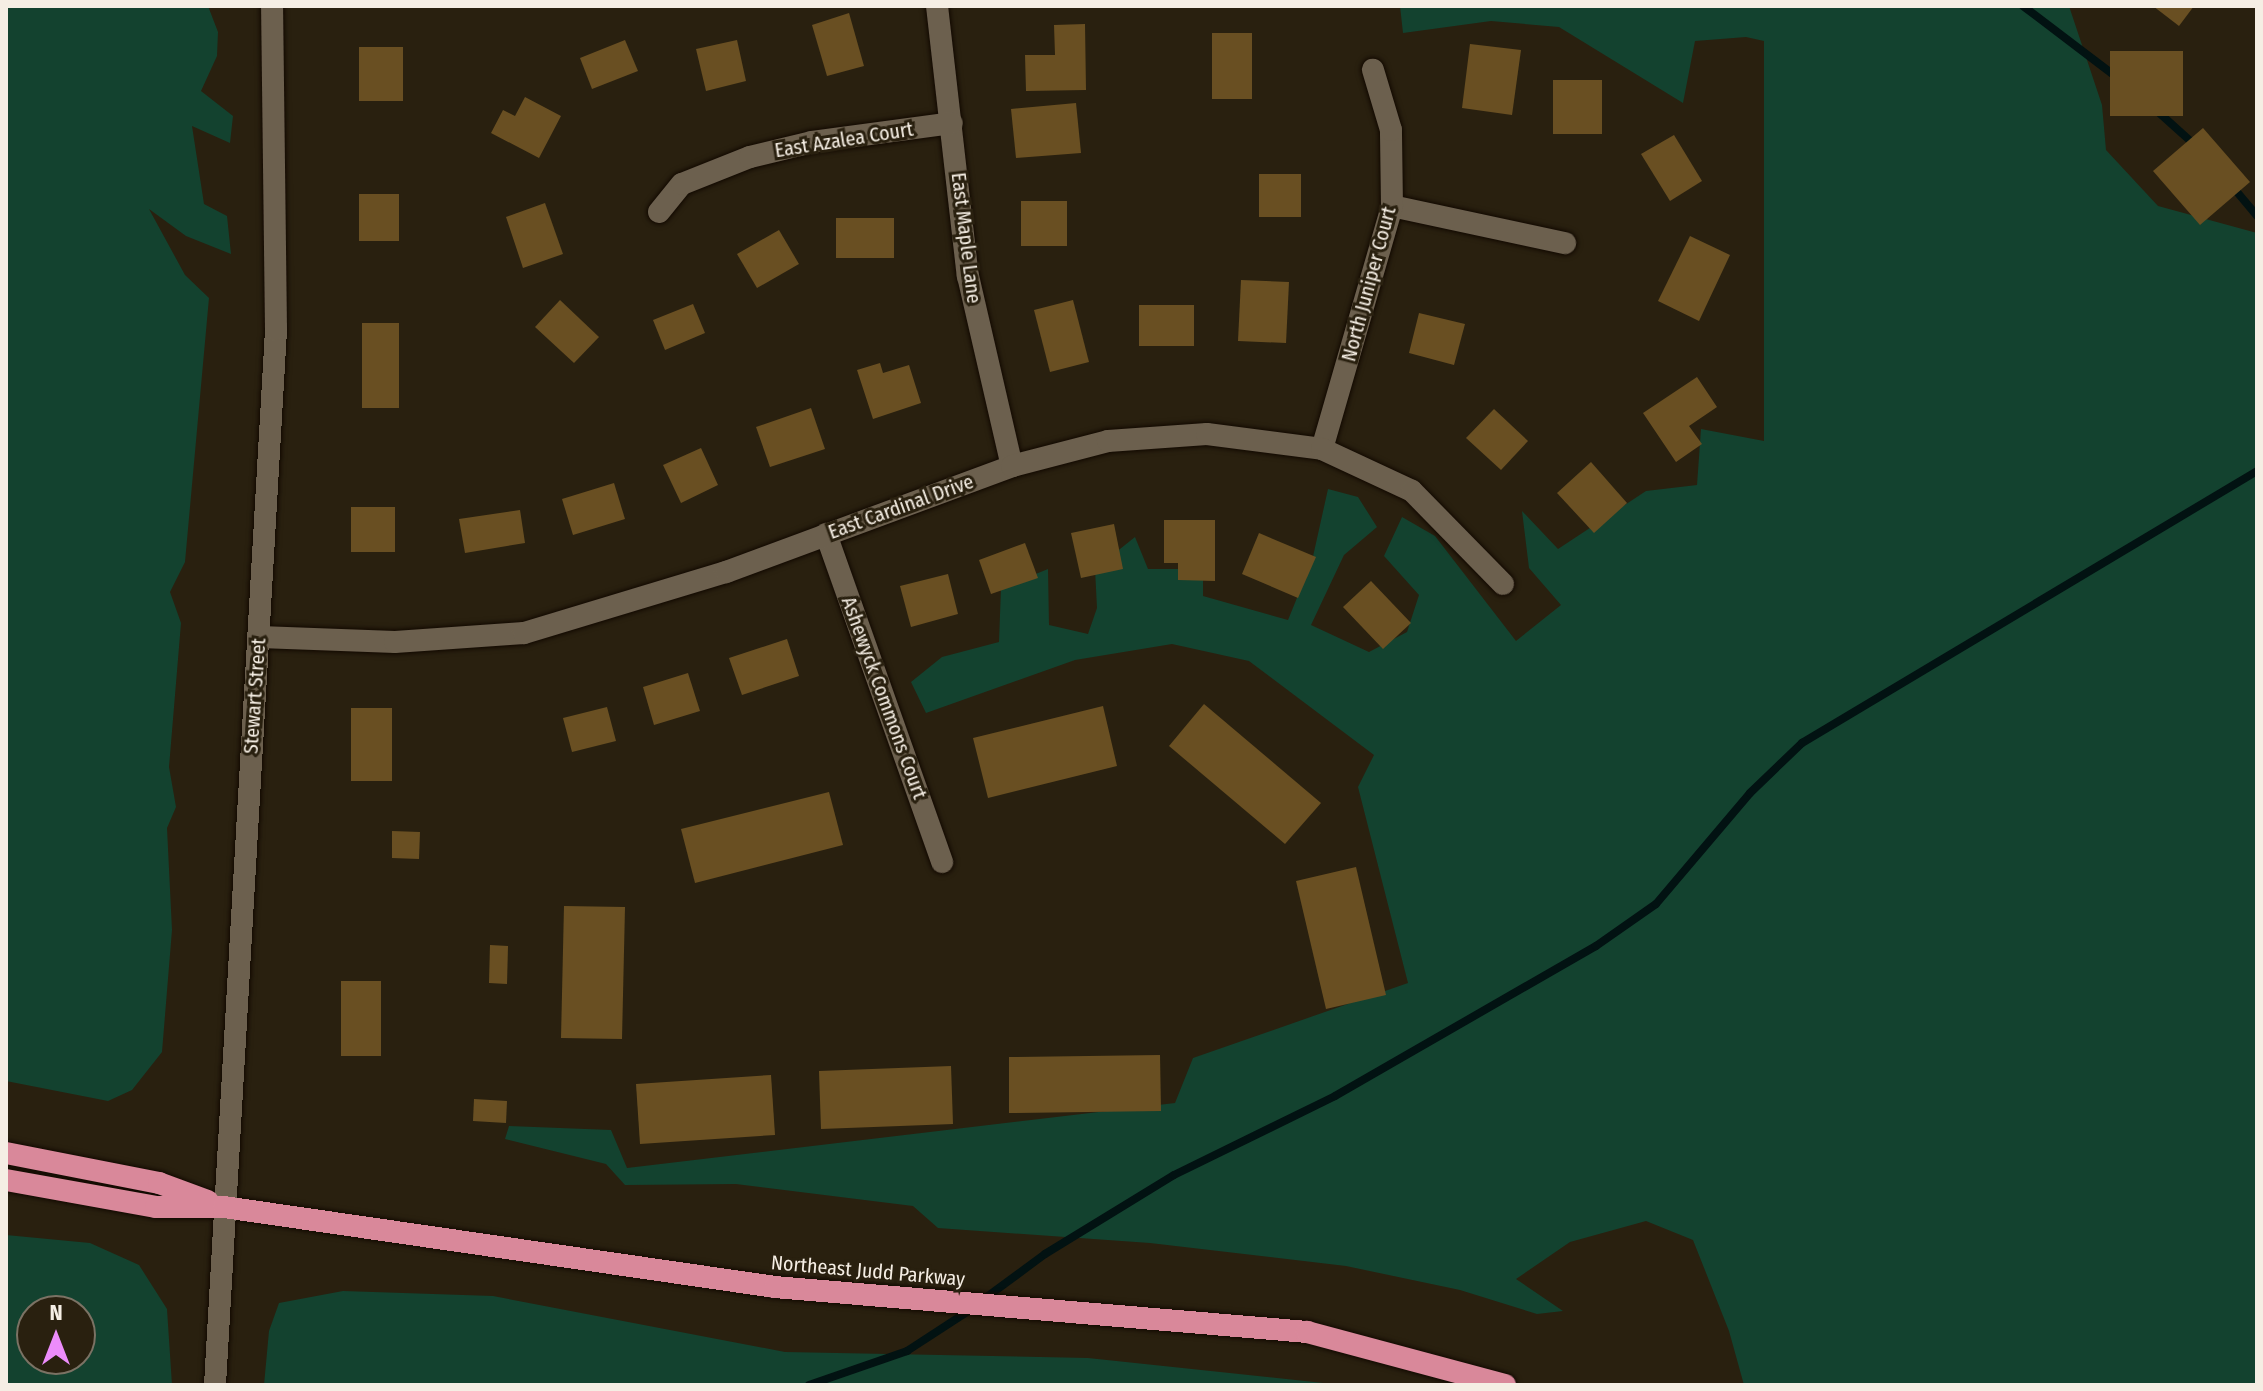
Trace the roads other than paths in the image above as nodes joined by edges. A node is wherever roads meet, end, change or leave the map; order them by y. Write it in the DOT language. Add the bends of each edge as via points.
graph roads {
  1 [pos="272,6"];
  2 [pos="937,6"];
  3 [pos="1373,70"];
  4 [pos="952,123"];
  5 [pos="1392,206"];
  6 [pos="659,212"];
  7 [pos="1565,243"];
  8 [pos="1322,449"];
  9 [pos="1012,466"];
  10 [pos="826,534"];
  11 [pos="1503,584"];
  12 [pos="260,637"];
  13 [pos="942,862"];
  14 [pos="6,1153"];
  15 [pos="6,1180"];
  16 [pos="224,1207"];
  17 [pos="215,1385"];
  18 [pos="1505,1385"];
  1 -- 12 [label="street, Stewart Street" via="276,329"];
  2 -- 4 [label="street, East Maple Lane"];
  3 -- 5 [label="street, North Juniper Court" via="1391,130"];
  4 -- 6 [label="street, East Azalea Court" via="812,142 750,157 682,184"];
  4 -- 9 [label="street, East Maple Lane" via="968,276"];
  5 -- 7 [label="street"];
  5 -- 8 [label="street, North Juniper Court"];
  8 -- 9 [label="street, East Cardinal Drive" via="1207,434 1108,441"];
  8 -- 11 [label="street, East Cardinal Drive" via="1412,491"];
  9 -- 10 [label="street, East Cardinal Drive"];
  10 -- 12 [label="street, East Cardinal Drive" via="726,572 524,633 395,642"];
  10 -- 13 [label="street, Ashewyck Commons Court"];
  12 -- 16 [label="street, Stewart Street"];
  14 -- 16 [label="highway, Northeast Judd Parkway" via="159,1183"];
  15 -- 16 [label="highway, Northeast Judd Parkway" via="156,1207"];
  16 -- 17 [label="street, Stewart Street"];
  16 -- 18 [label="highway, Northeast Judd Parkway" via="775,1287 1307,1332"];
}
